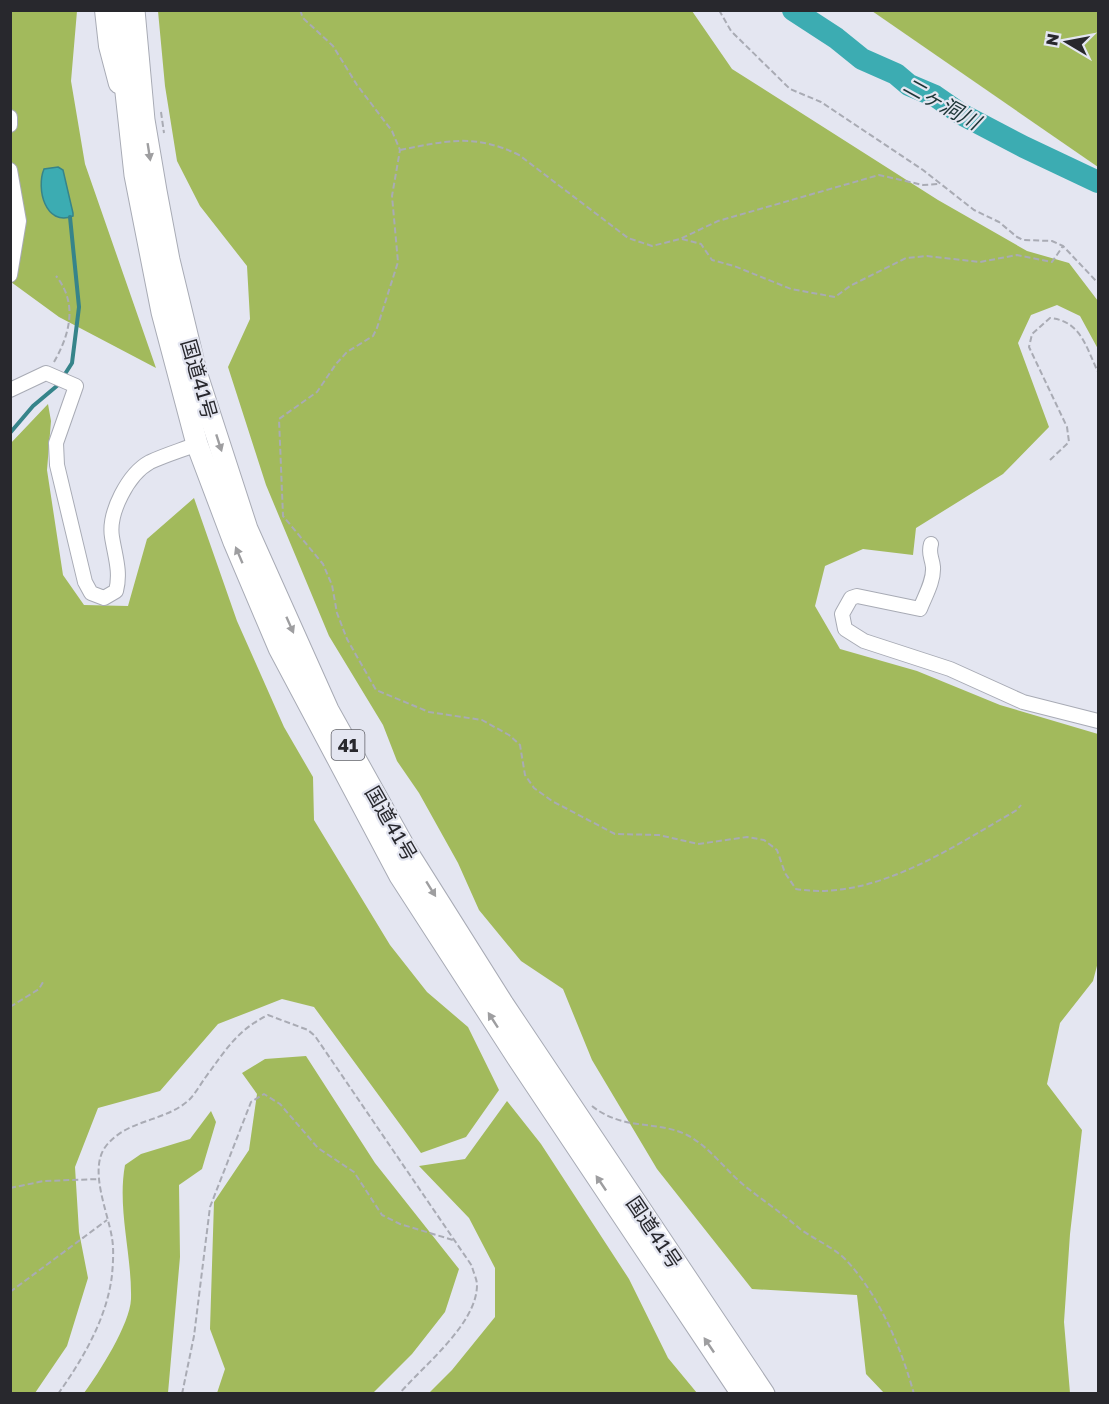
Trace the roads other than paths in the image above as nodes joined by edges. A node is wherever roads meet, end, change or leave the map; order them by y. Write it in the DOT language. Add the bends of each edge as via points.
graph roads {
  1 [pos="104,10"];
  2 [pos="117,10"];
  3 [pos="134,10"];
  4 [pos="144,10"];
  5 [pos="10,117"];
  6 [pos="144,117"];
  7 [pos="10,125"];
  8 [pos="10,170"];
  9 [pos="10,275"];
  10 [pos="10,390"];
  11 [pos="197,444"];
  12 [pos="931,544"];
  13 [pos="1098,722"];
  14 [pos="742,1394"];
  15 [pos="764,1394"];
  1 -- 6 [label="main road" via="108,46"];
  2 -- 6 [label="highway, 国道41号 / 41"];
  3 -- 6 [label="highway, 国道41号 / 41"];
  4 -- 6 [label="main road"];
  5 -- 7 [label="street"];
  6 -- 11 [label="highway, 国道41号 / 41" via="135,175 162,312"];
  6 -- 15 [label="highway, 国道41号 / 41, one-way" via="169,260 196,372 247,529 328,710 406,849 503,1004"];
  8 -- 9 [label="street" via="19,221"];
  10 -- 11 [label="street" via="57,377 75,386 56,443 57,465 85,582 91,593 104,597 116,591 119,579 111,523 133,477 148,463"];
  14 -- 11 [label="highway, 国道41号 / 41, one-way" via="400,876 279,648"];
  12 -- 13 [label="street" via="931,580 920,609 851,598 842,614 845,629 864,641 950,669 1023,702"];
}
